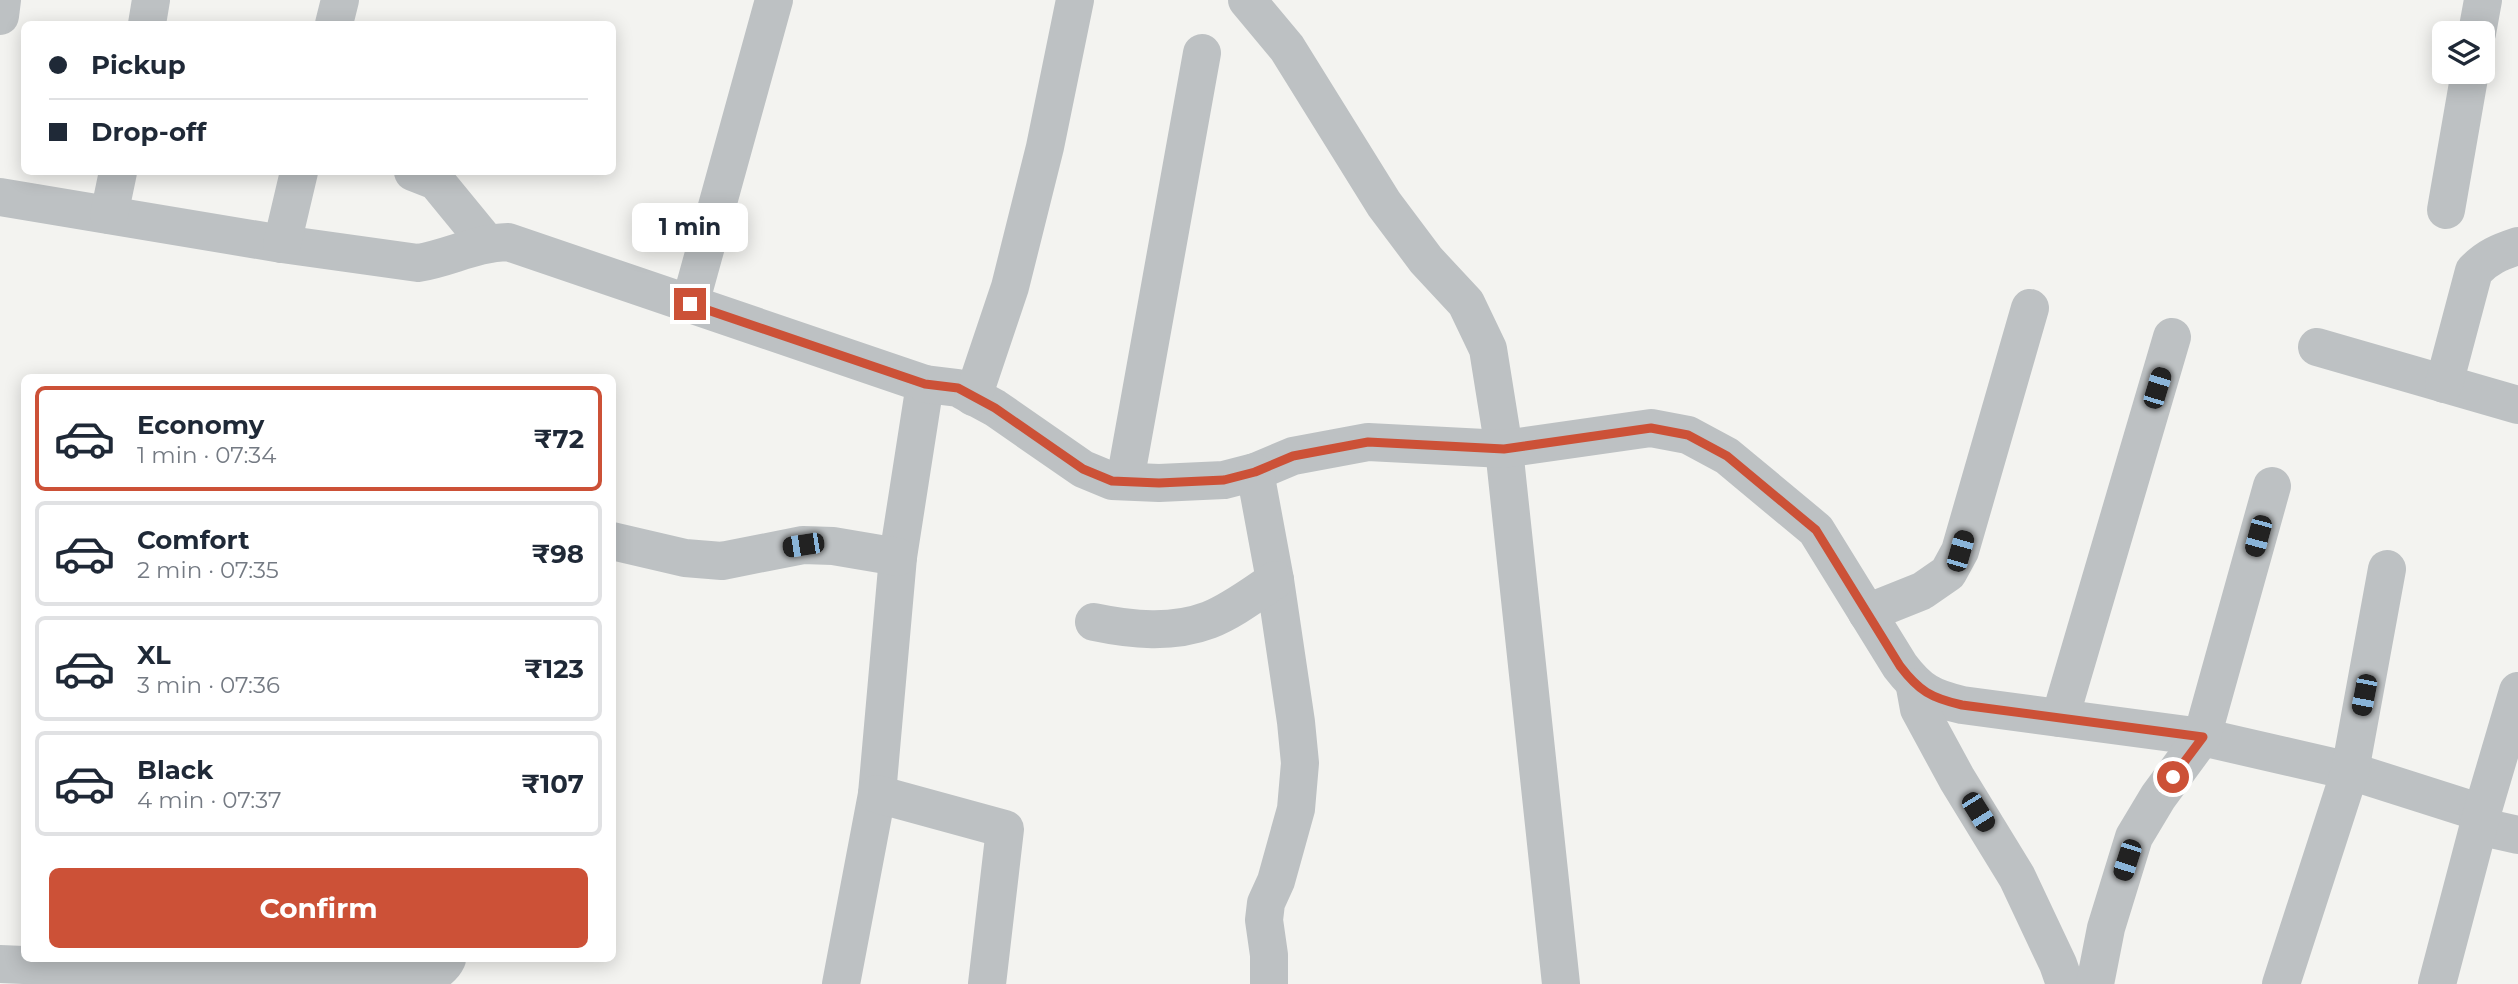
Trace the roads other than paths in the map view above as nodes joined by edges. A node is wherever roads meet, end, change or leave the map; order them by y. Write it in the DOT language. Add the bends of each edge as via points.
graph roads {
  1 [pos="2,0"];
  2 [pos="151,0"];
  3 [pos="340,0"];
  4 [pos="774,0"];
  5 [pos="1075,0"];
  6 [pos="1247,0"];
  7 [pos="2483,0"];
  8 [pos="0,16"];
  9 [pos="148,21"];
  10 [pos="335,21"];
  11 [pos="2479,21"];
  12 [pos="1202,53"];
  13 [pos="2468,84"];
  14 [pos="117,175"];
  15 [pos="298,175"];
  16 [pos="421,175"];
  17 [pos="0,197"];
  18 [pos="2446,211"];
  19 [pos="109,215"];
  20 [pos="486,242"];
  21 [pos="282,244"];
  22 [pos="2518,246"];
  23 [pos="690,304"];
  24 [pos="2030,308"];
  25 [pos="2172,337"];
  26 [pos="2316,347"];
  27 [pos="925,384"];
  28 [pos="2444,384"];
  29 [pos="973,397"];
  30 [pos="2518,405"];
  31 [pos="1504,449"];
  32 [pos="1255,472"];
  33 [pos="1125,481"];
  34 [pos="2272,486"];
  35 [pos="616,542"];
  36 [pos="898,556"];
  37 [pos="2387,569"];
  38 [pos="1275,580"];
  39 [pos="1867,613"];
  40 [pos="1094,622"];
  41 [pos="1915,687"];
  42 [pos="2518,691"];
  43 [pos="2060,718"];
  44 [pos="2203,737"];
  45 [pos="2350,771"];
  46 [pos="877,794"];
  47 [pos="2480,820"];
  48 [pos="2518,835"];
  49 [pos="0,964"];
  50 [pos="448,969"];
  51 [pos="841,984"];
  52 [pos="987,984"];
  53 [pos="1269,984"];
  54 [pos="1561,984"];
  55 [pos="2065,984"];
  56 [pos="2095,984"];
  57 [pos="2281,984"];
  58 [pos="2437,984"];
  1 -- 8 [label="street"];
  2 -- 9 [label="street"];
  3 -- 10 [label="street"];
  4 -- 23 [label="street"];
  5 -- 29 [label="street" via="1010,287"];
  6 -- 31 [label="street" via="1287,48 1384,204 1466,303 1488,349"];
  7 -- 11 [label="street"];
  12 -- 33 [label="street"];
  13 -- 18 [label="street"];
  14 -- 19 [label="street"];
  15 -- 21 [label="street"];
  16 -- 20 [label="street" via="436,181"];
  17 -- 19 [label="street"];
  19 -- 21 [label="street"];
  20 -- 21 [label="street" via="418,263"];
  20 -- 23 [label="street" via="508,242"];
  22 -- 28 [label="street" via="2483,261 2474,271"];
  23 -- 27 [label="street"];
  24 -- 39 [label="street" via="1960,551 1948,573 1922,591"];
  25 -- 43 [label="street"];
  26 -- 28 [label="street"];
  27 -- 29 [label="street" via="958,388"];
  27 -- 36 [label="street"];
  28 -- 30 [label="street"];
  29 -- 33 [label="street" via="1083,469 1112,481"];
  31 -- 32 [label="street" via="1368,442 1293,456"];
  31 -- 39 [label="street" via="1651,428 1688,435 1727,456 1816,530"];
  31 -- 54 [label="street"];
  32 -- 33 [label="street" via="1224,480"];
  32 -- 38 [label="street"];
  34 -- 44 [label="street"];
  35 -- 36 [label="street" via="685,558 722,561 803,545"];
  36 -- 46 [label="street"];
  37 -- 45 [label="street"];
  38 -- 40 [label="street" via="1208,620 1172,629 1127,629"];
  38 -- 53 [label="street" via="1300,763 1296,809 1266,903"];
  39 -- 41 [label="street"];
  41 -- 43 [label="street" via="1938,700"];
  41 -- 55 [label="street" via="1919,709 2017,877"];
  42 -- 47 [label="street"];
  43 -- 44 [label="street"];
  44 -- 45 [label="street"];
  44 -- 56 [label="street" via="2134,837 2106,928"];
  45 -- 47 [label="street"];
  45 -- 57 [label="street"];
  46 -- 51 [label="street"];
  46 -- 52 [label="street" via="1005,829"];
  47 -- 48 [label="street"];
  47 -- 58 [label="street"];
  49 -- 50 [label="street" via="402,981"];
}
